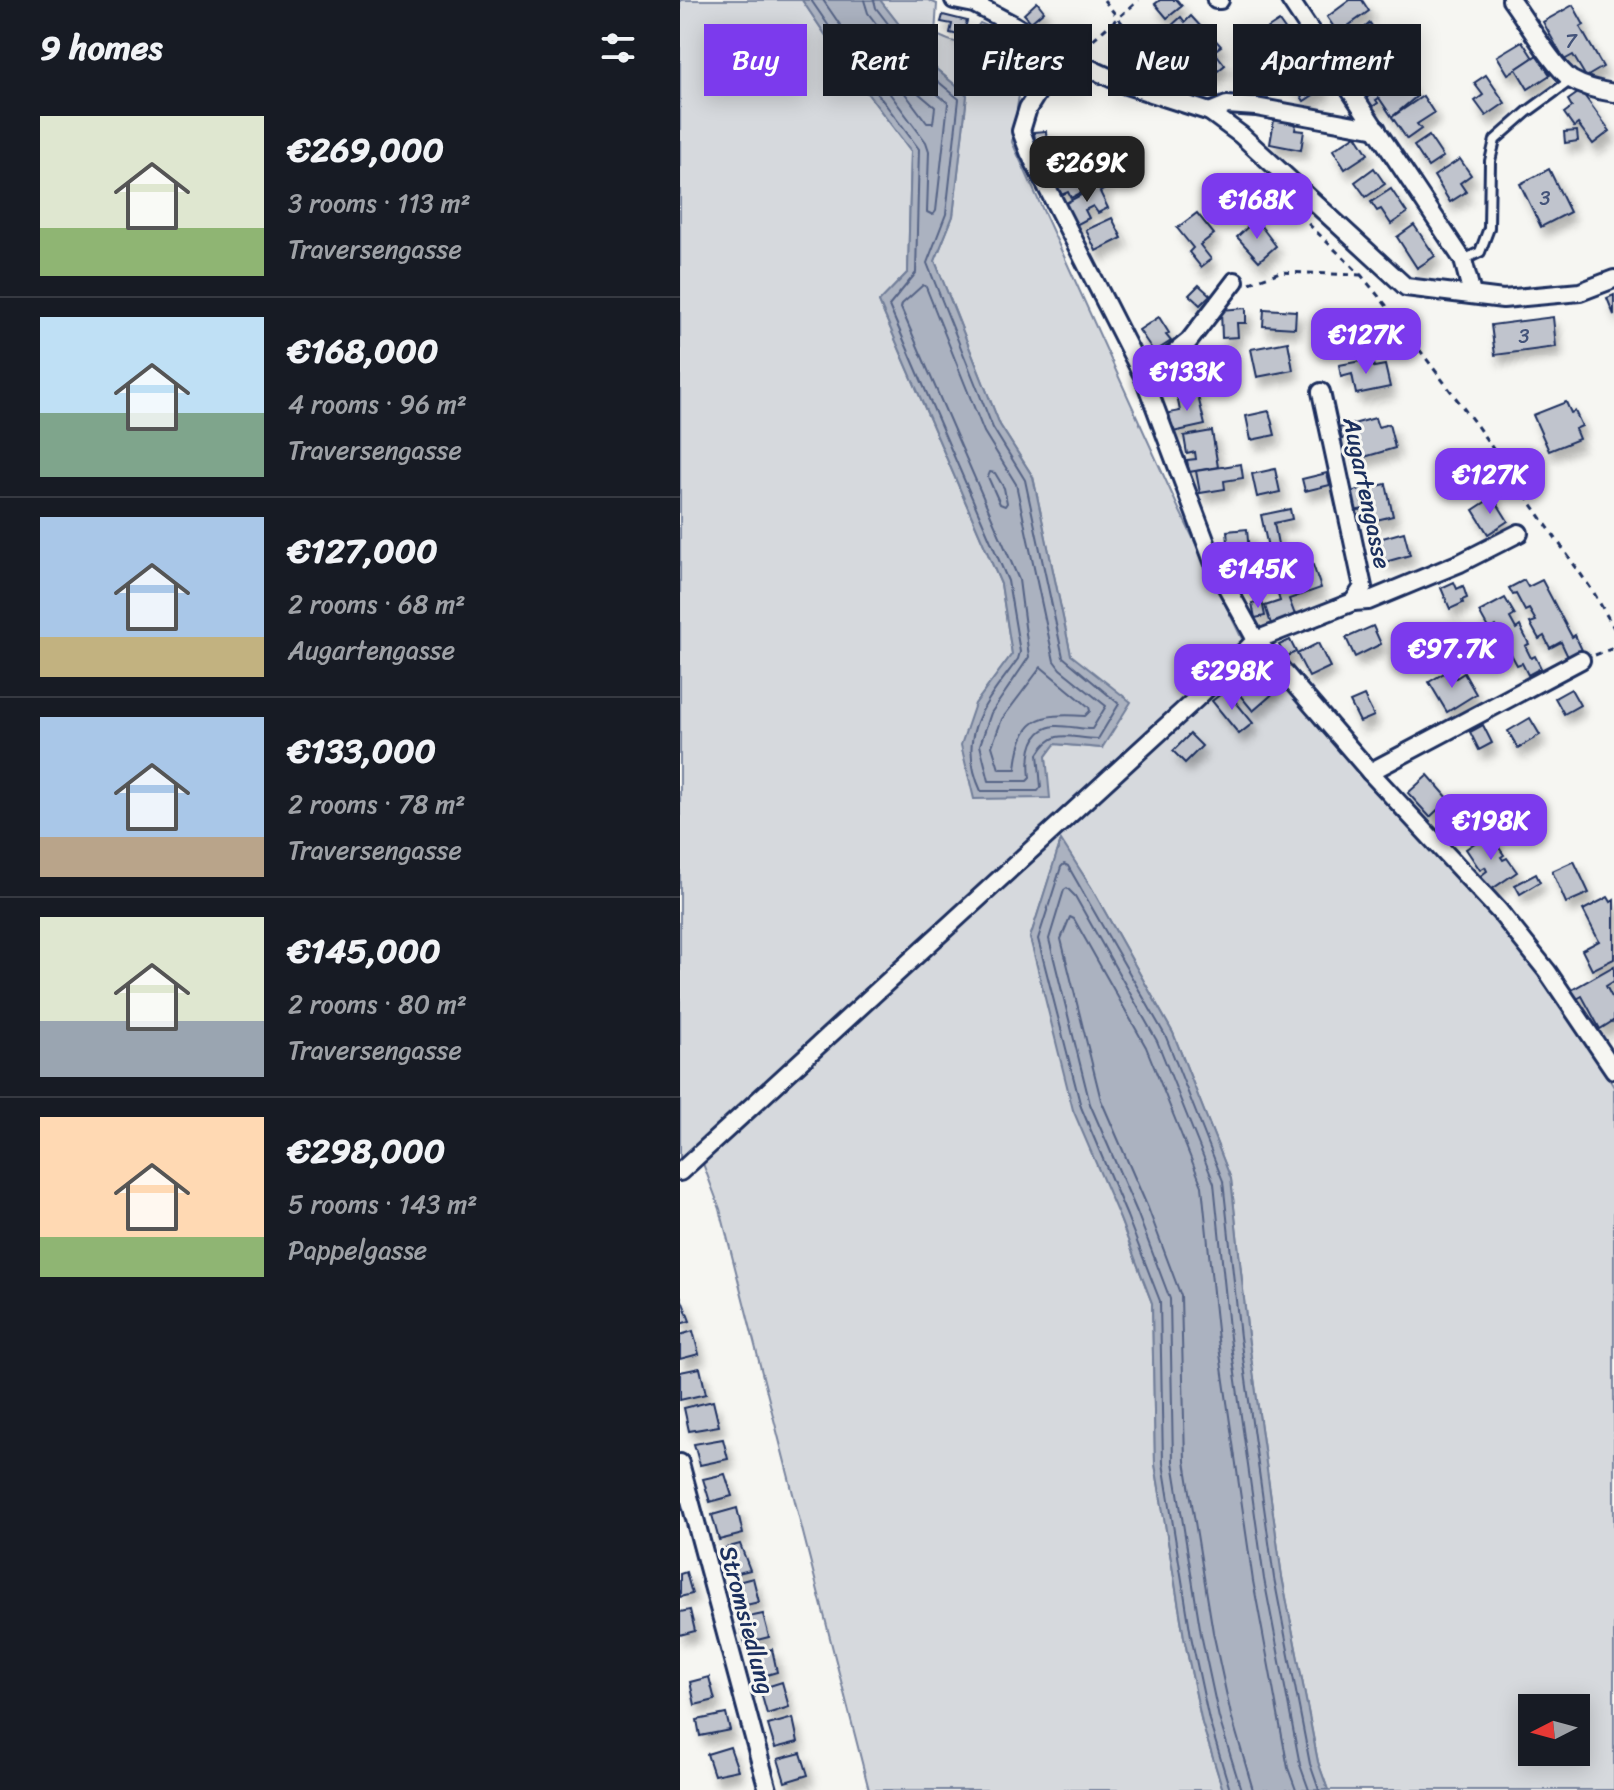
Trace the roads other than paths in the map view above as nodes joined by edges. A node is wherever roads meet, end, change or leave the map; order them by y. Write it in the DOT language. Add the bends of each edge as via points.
graph roads {
  1 [pos="954,0"];
  2 [pos="1290,0"];
  3 [pos="1511,0"];
  4 [pos="974,2"];
  5 [pos="1012,24"];
  6 [pos="1092,69"];
  7 [pos="1572,80"];
  8 [pos="1614,93"];
  9 [pos="1037,96"];
  10 [pos="1210,112"];
  11 [pos="1377,129"];
  12 [pos="1463,260"];
  13 [pos="1614,279"];
  14 [pos="1235,281"];
  15 [pos="1472,294"];
  16 [pos="1144,378"];
  17 [pos="1321,392"];
  18 [pos="1519,533"];
  19 [pos="1353,602"];
  20 [pos="1256,640"];
  21 [pos="1581,660"];
  22 [pos="1370,772"];
  23 [pos="1614,1070"];
  24 [pos="680,1172"];
  25 [pos="680,1463"];
  26 [pos="768,1790"];
  1 -- 4 [label="street"];
  2 -- 11 [label="street"];
  3 -- 7 [label="street"];
  4 -- 5 [label="street"];
  6 -- 10 [label="street"];
  7 -- 8 [label="street"];
  7 -- 12 [label="lane" via="1495,140 1489,228 1480,252"];
  9 -- 16 [label="street" via="1021,131"];
  10 -- 11 [label="street" via="1227,105 1256,107"];
  10 -- 15 [label="street" via="1406,287"];
  11 -- 12 [label="street"];
  12 -- 15 [label="street"];
  13 -- 15 [label="street" via="1553,296 1503,299"];
  14 -- 16 [label="street" via="1189,341"];
  16 -- 20 [label="street" via="1214,564"];
  17 -- 19 [label="street, Augartengasse" via="1363,587"];
  18 -- 19 [label="street, Augartengasse" via="1460,563 1368,601"];
  19 -- 20 [label="street, Augartengasse"];
  20 -- 22 [label="street"];
  20 -- 24 [label="street"];
  21 -- 22 [label="street"];
  22 -- 23 [label="street" via="1499,911"];
  25 -- 26 [label="street, Stromsiedlung"];
}
